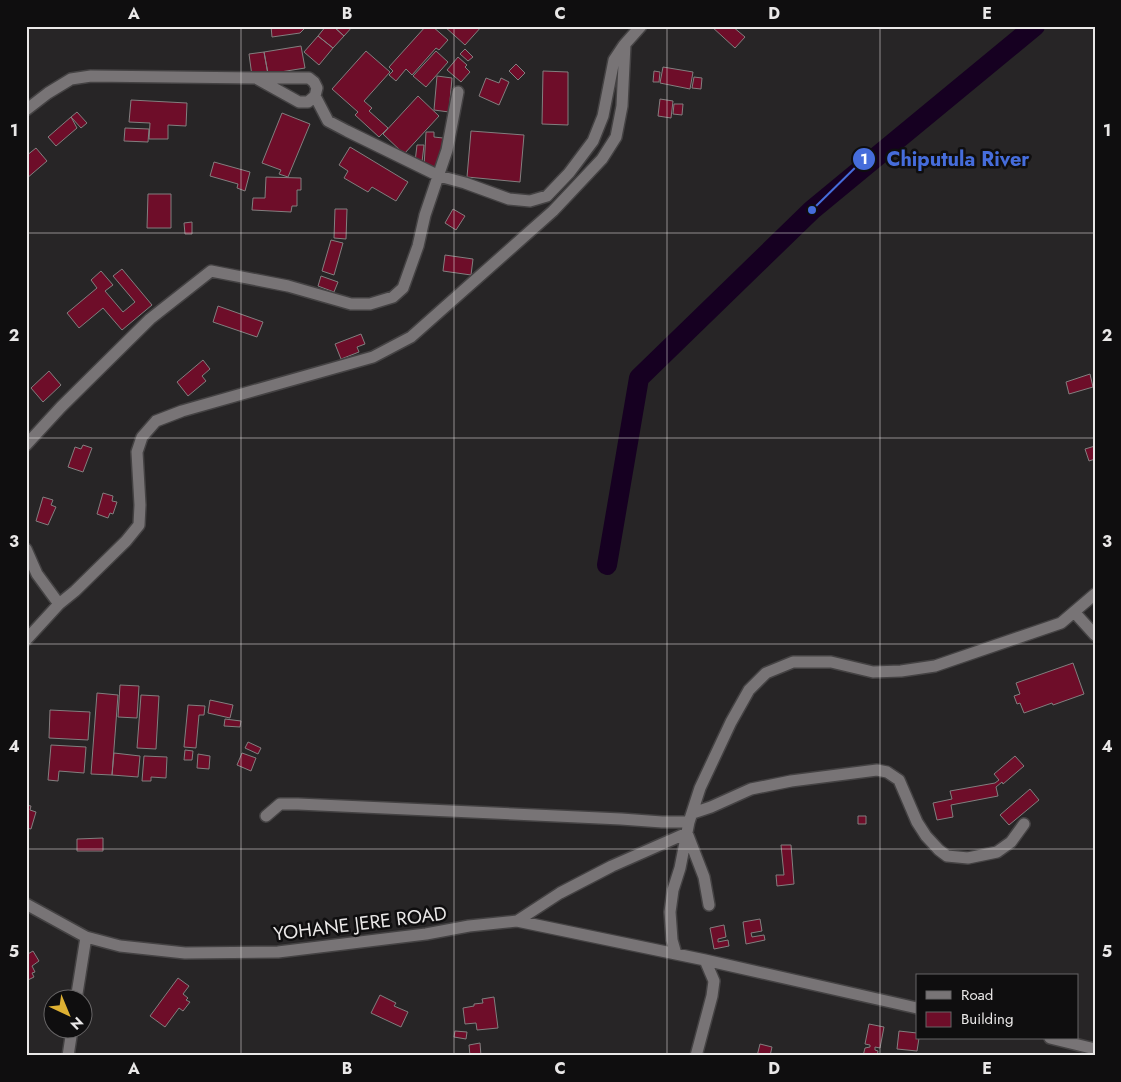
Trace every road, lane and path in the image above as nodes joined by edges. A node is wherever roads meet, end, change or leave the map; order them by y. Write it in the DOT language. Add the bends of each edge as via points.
graph roads {
  1 [pos="641,26"];
  2 [pos="625,44"];
  3 [pos="256,78"];
  4 [pos="458,92"];
  5 [pos="315,96"];
  6 [pos="26,110"];
  7 [pos="439,176"];
  8 [pos="26,445"];
  9 [pos="26,549"];
  10 [pos="1095,594"];
  11 [pos="59,604"];
  12 [pos="1075,613"];
  13 [pos="1095,635"];
  14 [pos="26,640"];
  15 [pos="266,816"];
  16 [pos="691,817"];
  17 [pos="1024,824"];
  18 [pos="687,833"];
  19 [pos="26,904"];
  20 [pos="709,905"];
  21 [pos="516,921"];
  22 [pos="86,937"];
  23 [pos="676,954"];
  24 [pos="705,960"];
  25 [pos="78,990"];
  26 [pos="916,1008"];
  27 [pos="70,1040"];
  28 [pos="1056,1040"];
  29 [pos="1091,1051"];
  30 [pos="68,1056"];
  31 [pos="696,1056"];
  1 -- 2 [label="street"];
  2 -- 7 [label="street" via="614,60 603,116 593,141 547,196 530,201 509,199"];
  2 -- 11 [label="street" via="622,106 616,136 602,159 554,211 411,337 381,353 156,421 142,437 137,452 138,525 126,541"];
  3 -- 5 [label="street" via="298,102 308,102"];
  3 -- 5 [label="street" via="309,78 317,88"];
  3 -- 6 [label="street" via="91,76 71,79"];
  4 -- 7 [label="street" via="448,150"];
  5 -- 7 [label="street" via="328,121"];
  7 -- 8 [label="street" via="404,288 394,297 370,304 351,304 288,286 211,271 150,319"];
  9 -- 11 [label="street" via="37,574"];
  10 -- 12 [label="street"];
  11 -- 14 [label="street"];
  12 -- 13 [label="street"];
  12 -- 16 [label="street" via="1061,623 935,666 873,672 832,662 793,662 766,673 749,690 731,722 700,788"];
  15 -- 16 [label="street" via="280,804 298,804 662,822"];
  16 -- 17 [label="street" via="751,789 791,780 877,770 899,780 926,836 948,856 968,858 997,852 1011,842"];
  16 -- 18 [label="street"];
  18 -- 20 [label="street" via="704,877"];
  18 -- 21 [label="street, YOHANE JERE ROAD" via="612,866"];
  18 -- 23 [label="street" via="670,912"];
  19 -- 22 [label="street, YOHANE JERE ROAD"];
  21 -- 22 [label="street, YOHANE JERE ROAD" via="278,952 185,953 120,946"];
  21 -- 23 [label="street"];
  22 -- 25 [label="street"];
  23 -- 24 [label="street"];
  24 -- 26 [label="street"];
  24 -- 31 [label="street" via="714,981"];
  27 -- 30 [label="street"];
  28 -- 29 [label="street"];
}
